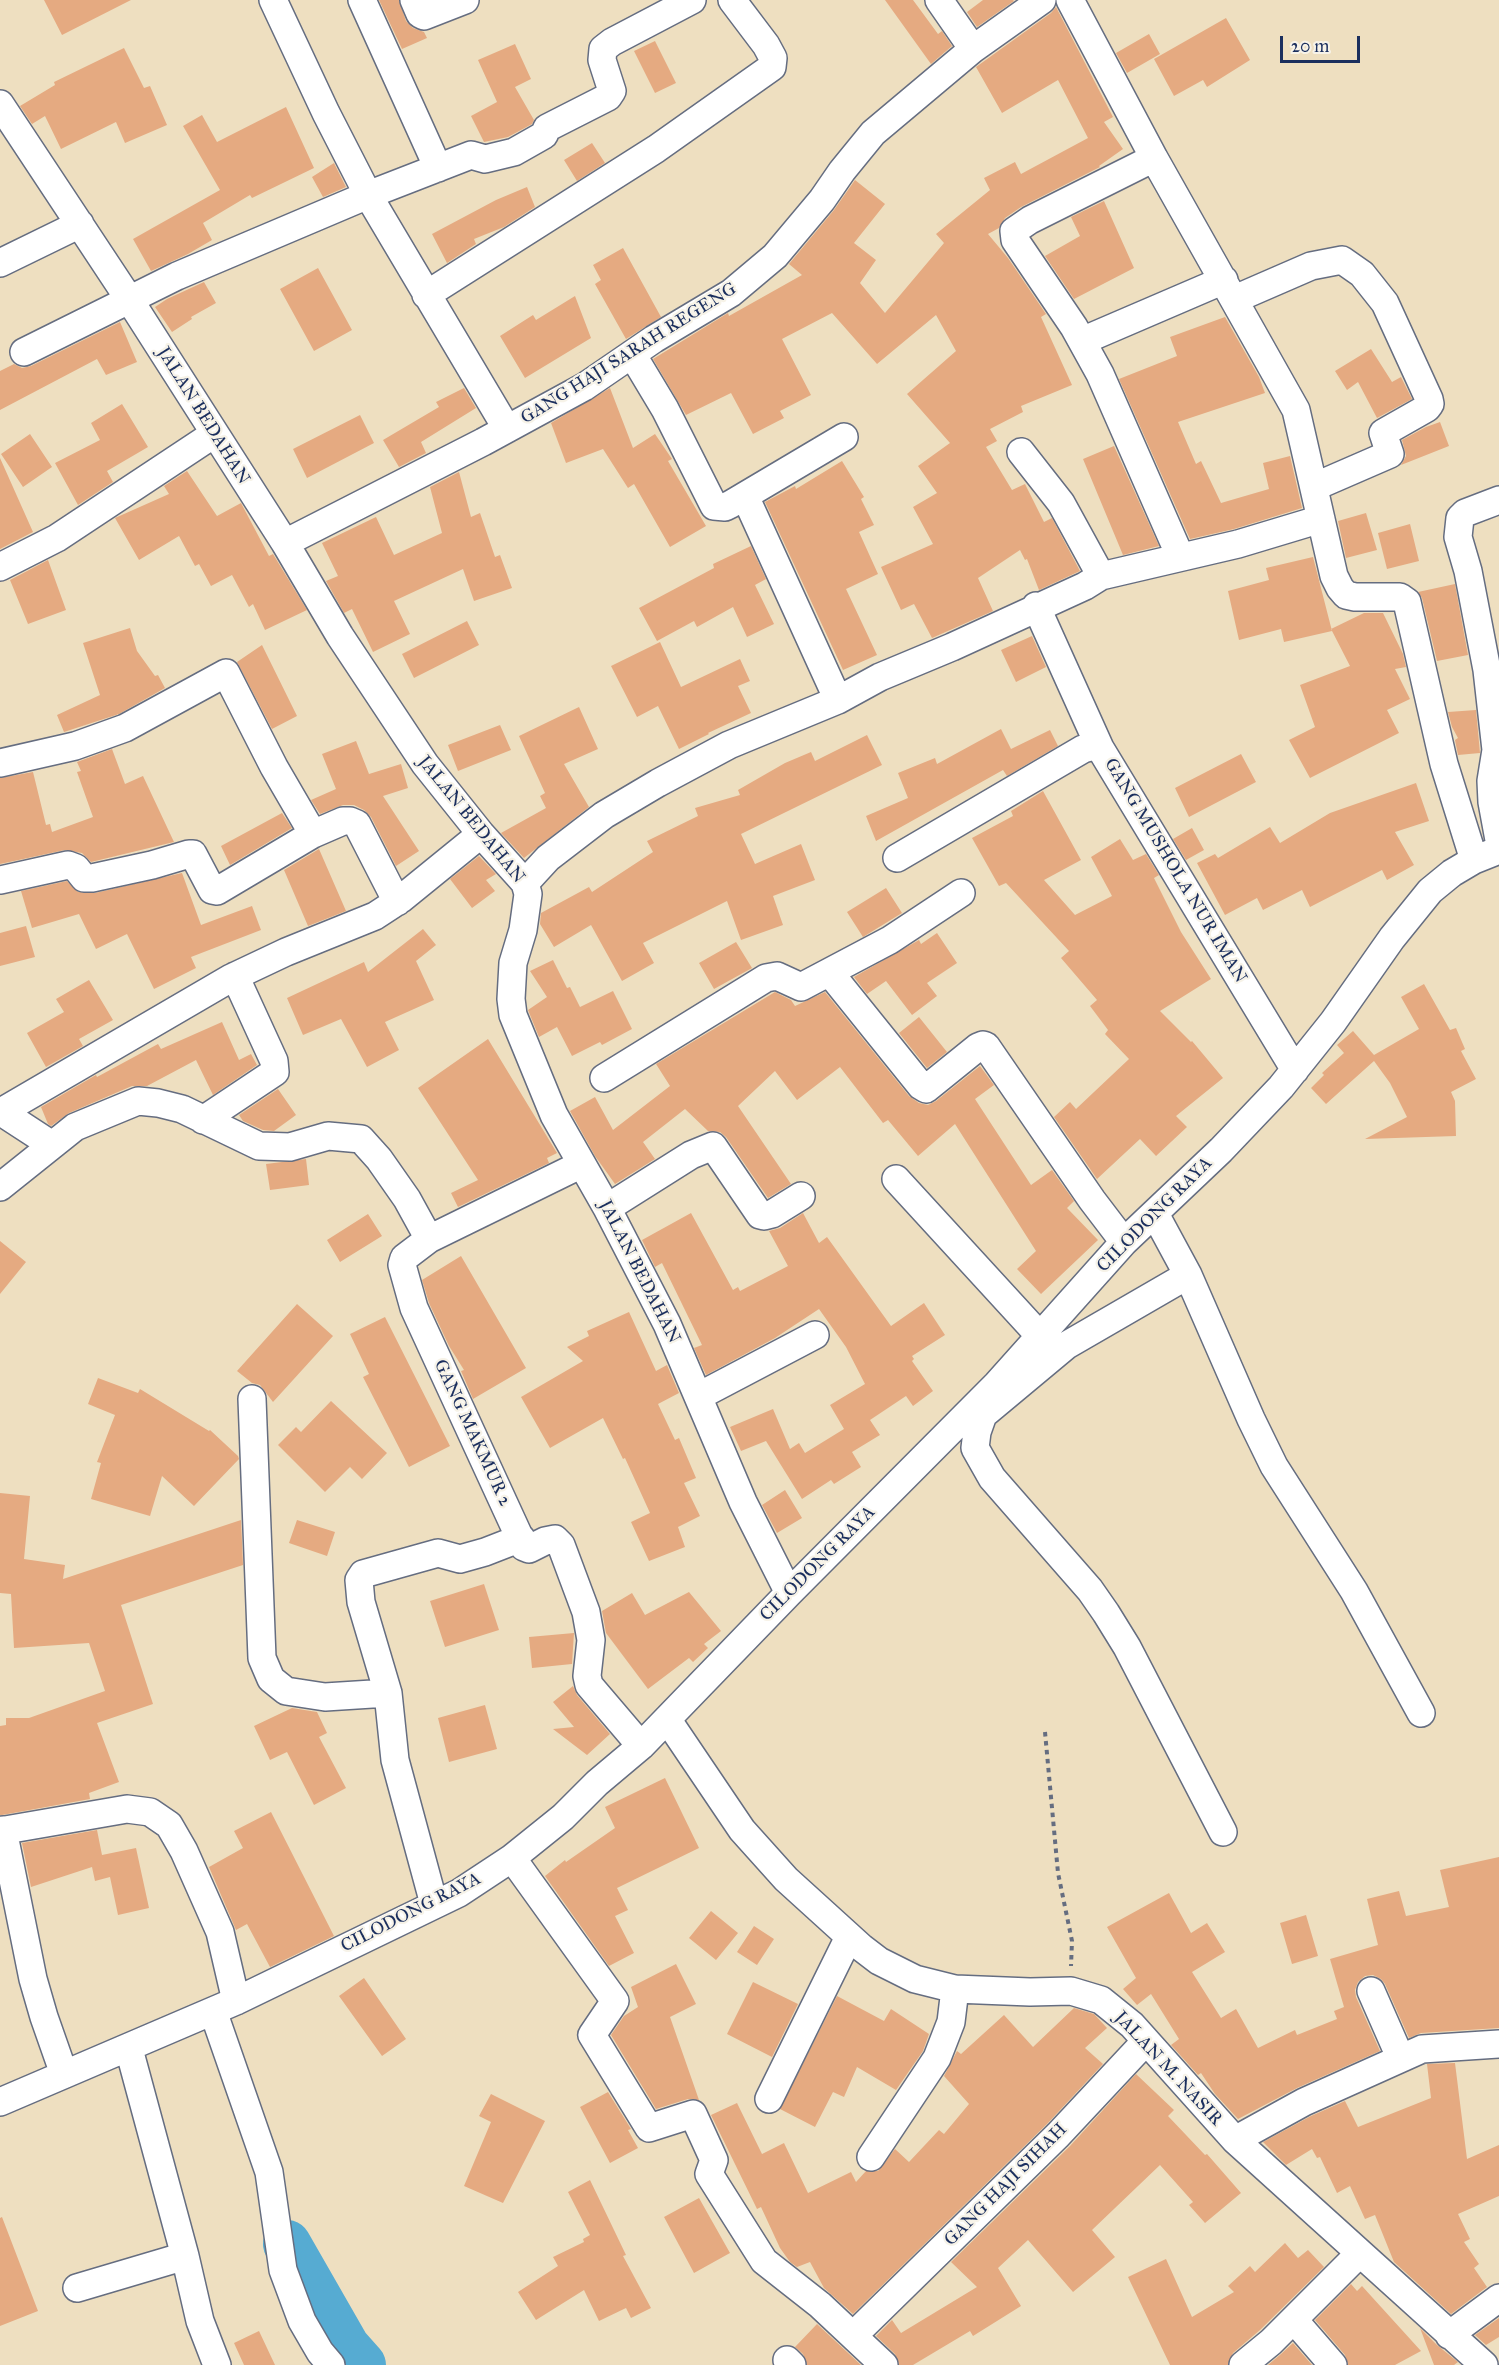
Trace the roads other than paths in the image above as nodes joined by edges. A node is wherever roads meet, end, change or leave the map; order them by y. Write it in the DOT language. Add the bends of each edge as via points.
graph roads {
  1 [pos="273,0"];
  2 [pos="362,0"];
  3 [pos="414,0"];
  4 [pos="465,0"];
  5 [pos="692,0"];
  6 [pos="732,0"];
  7 [pos="939,0"];
  8 [pos="1042,0"];
  9 [pos="1070,0"];
  10 [pos="973,49"];
  11 [pos="0,104"];
  12 [pos="1154,158"];
  13 [pos="438,168"];
  14 [pos="368,195"];
  15 [pos="80,224"];
  16 [pos="0,263"];
  17 [pos="1230,289"];
  18 [pos="426,295"];
  19 [pos="129,299"];
  20 [pos="1082,341"];
  21 [pos="24,352"];
  22 [pos="632,354"];
  23 [pos="507,429"];
  24 [pos="214,434"];
  25 [pos="843,437"];
  26 [pos="1021,452"];
  27 [pos="1314,487"];
  28 [pos="745,496"];
  29 [pos="1499,500"];
  30 [pos="1321,519"];
  31 [pos="285,543"];
  32 [pos="1180,556"];
  33 [pos="0,567"];
  34 [pos="1101,576"];
  35 [pos="1036,606"];
  36 [pos="838,700"];
  37 [pos="1100,748"];
  38 [pos="0,763"];
  39 [pos="313,834"];
  40 [pos="481,834"];
  41 [pos="1499,840"];
  42 [pos="1499,850"];
  43 [pos="897,858"];
  44 [pos="1474,860"];
  45 [pos="0,880"];
  46 [pos="525,883"];
  47 [pos="961,893"];
  48 [pos="397,902"];
  49 [pos="830,973"];
  50 [pos="236,976"];
  51 [pos="1295,1070"];
  52 [pos="604,1078"];
  53 [pos="1,1111"];
  54 [pos="203,1120"];
  55 [pos="52,1145"];
  56 [pos="582,1164"];
  57 [pos="897,1179"];
  58 [pos="0,1186"];
  59 [pos="801,1196"];
  60 [pos="607,1209"];
  61 [pos="1155,1214"];
  62 [pos="429,1239"];
  63 [pos="1124,1242"];
  64 [pos="1188,1275"];
  65 [pos="815,1335"];
  66 [pos="1040,1336"];
  67 [pos="699,1396"];
  68 [pos="252,1399"];
  69 [pos="521,1538"];
  70 [pos="789,1593"];
  71 [pos="388,1694"];
  72 [pos="1421,1713"];
  73 [pos="667,1719"];
  74 [pos="641,1746"];
  75 [pos="2,1830"];
  76 [pos="1223,1832"];
  77 [pos="512,1858"];
  78 [pos="434,1904"];
  79 [pos="849,1936"];
  80 [pos="955,1989"];
  81 [pos="1371,1990"];
  82 [pos="225,2006"];
  83 [pos="1146,2041"];
  84 [pos="1499,2044"];
  85 [pos="129,2049"];
  86 [pos="1400,2057"];
  87 [pos="64,2074"];
  88 [pos="769,2099"];
  89 [pos="0,2102"];
  90 [pos="1235,2140"];
  91 [pos="872,2157"];
  92 [pos="1359,2253"];
  93 [pos="185,2256"];
  94 [pos="77,2288"];
  95 [pos="1499,2298"];
  96 [pos="1294,2320"];
  97 [pos="864,2325"];
  98 [pos="1449,2335"];
  99 [pos="217,2365"];
  100 [pos="331,2365"];
  101 [pos="884,2365"];
  102 [pos="1243,2365"];
  103 [pos="1333,2365"];
  104 [pos="1484,2365"];
  1 -- 14 [label="street"];
  2 -- 13 [label="street"];
  3 -- 4 [label="street" via="424,16"];
  5 -- 13 [label="street" via="603,49 602,60 612,91 608,97 546,128 544,135 514,152 485,159 471,155"];
  6 -- 18 [label="street" via="766,45 772,67 656,149"];
  7 -- 10 [label="street"];
  8 -- 10 [label="street, GANG HAJI SARAH REGENG"];
  9 -- 12 [label="street"];
  10 -- 22 [label="street, GANG HAJI SARAH REGENG" via="873,133 775,256 731,293"];
  11 -- 15 [label="street, JALAN BEDAHAN"];
  12 -- 17 [label="street"];
  12 -- 20 [label="street" via="1014,231 1015,240"];
  13 -- 14 [label="street"];
  14 -- 18 [label="street"];
  14 -- 19 [label="street" via="229,252"];
  15 -- 16 [label="street"];
  15 -- 19 [label="street, JALAN BEDAHAN"];
  17 -- 20 [label="street"];
  17 -- 27 [label="street" via="1296,410"];
  17 -- 27 [label="street" via="1342,260 1362,274 1385,303 1429,399 1427,408 1383,433 1390,453"];
  18 -- 23 [label="street"];
  19 -- 21 [label="street"];
  19 -- 24 [label="street, JALAN BEDAHAN"];
  20 -- 32 [label="street"];
  22 -- 23 [label="street, GANG HAJI SARAH REGENG" via="584,387"];
  22 -- 28 [label="street" via="714,506 725,507"];
  23 -- 31 [label="street, GANG HAJI SARAH REGENG"];
  24 -- 31 [label="street, JALAN BEDAHAN"];
  24 -- 33 [label="street" via="57,538"];
  25 -- 28 [label="street"];
  26 -- 34 [label="street" via="1060,503"];
  27 -- 30 [label="street"];
  28 -- 36 [label="street"];
  29 -- 41 [label="street" via="1465,513 1460,518 1458,537 1487,670 1496,750 1492,802"];
  30 -- 32 [label="street" via="1238,544"];
  30 -- 44 [label="street" via="1334,576 1346,595 1400,597 1407,602 1444,764"];
  31 -- 40 [label="street, JALAN BEDAHAN" via="340,636 425,764"];
  32 -- 34 [label="street"];
  34 -- 35 [label="street"];
  35 -- 36 [label="street"];
  35 -- 37 [label="street"];
  36 -- 46 [label="street" via="729,745 604,814 548,858"];
  37 -- 43 [label="street, GANG MUSHOLA NUR IMAN" via="1083,749"];
  37 -- 51 [label="street, GANG MUSHOLA NUR IMAN"];
  38 -- 39 [label="street" via="75,746 125,728 226,673"];
  39 -- 45 [label="street" via="217,891 212,890 193,854 92,878 84,878 68,865"];
  39 -- 48 [label="street" via="343,821 357,824"];
  40 -- 46 [label="street, JALAN BEDAHAN"];
  40 -- 48 [label="street"];
  42 -- 44 [label="street, CILODONG RAYA"];
  44 -- 51 [label="street, CILODONG RAYA" via="1430,891"];
  46 -- 56 [label="street, JALAN BEDAHAN" via="525,918 513,963 513,1015 554,1115"];
  47 -- 49 [label="street" via="890,940"];
  48 -- 50 [label="street" via="360,924"];
  49 -- 52 [label="street" via="801,987 777,976 766,978"];
  49 -- 63 [label="street" via="926,1089 978,1047 986,1046"];
  50 -- 53 [label="street"];
  50 -- 54 [label="street" via="274,1061 275,1072"];
  51 -- 61 [label="street, CILODONG RAYA"];
  53 -- 55 [label="street"];
  54 -- 55 [label="street" via="182,1109 138,1101 75,1127"];
  54 -- 62 [label="street" via="259,1146 290,1147 328,1136 361,1139 407,1199"];
  55 -- 58 [label="street"];
  56 -- 60 [label="street, JALAN BEDAHAN"];
  56 -- 62 [label="street, GANG MAKMUR 2"];
  57 -- 66 [label="street"];
  59 -- 60 [label="street" via="772,1214 760,1215 713,1146 691,1155"];
  60 -- 67 [label="street, JALAN BEDAHAN" via="667,1324"];
  61 -- 63 [label="street, CILODONG RAYA"];
  61 -- 64 [label="street"];
  62 -- 69 [label="street, GANG MAKMUR 2" via="404,1258 402,1264 414,1308"];
  63 -- 66 [label="street, CILODONG RAYA"];
  64 -- 72 [label="street" via="1274,1466 1354,1591"];
  64 -- 76 [label="street" via="1067,1345 983,1415 975,1448 992,1478 1106,1613"];
  65 -- 67 [label="street"];
  66 -- 70 [label="street, CILODONG RAYA"];
  67 -- 70 [label="street, JALAN BEDAHAN" via="743,1502"];
  68 -- 71 [label="street" via="262,1658 272,1679 286,1690 325,1697"];
  69 -- 71 [label="street" via="460,1559 438,1553 363,1574 359,1580 361,1602"];
  69 -- 74 [label="street" via="529,1549 555,1539 561,1545 586,1612 591,1640 587,1680 592,1691"];
  70 -- 73 [label="street, CILODONG RAYA"];
  71 -- 78 [label="street" via="395,1760"];
  73 -- 74 [label="street, CILODONG RAYA"];
  73 -- 79 [label="street, JALAN M. NASIR" via="742,1830 786,1879"];
  74 -- 77 [label="street, CILODONG RAYA"];
  75 -- 82 [label="street" via="127,1809 150,1812 169,1825 220,1932"];
  75 -- 87 [label="street" via="33,1979"];
  77 -- 78 [label="street, CILODONG RAYA" via="459,1893"];
  77 -- 101 [label="street" via="615,2001 592,2035 649,2128 693,2114 714,2160 709,2174 764,2261 820,2305"];
  78 -- 82 [label="street, CILODONG RAYA"];
  79 -- 80 [label="street, JALAN M. NASIR" via="879,1961 915,1978"];
  79 -- 88 [label="street"];
  80 -- 83 [label="street, JALAN M. NASIR" via="1071,1991 1101,2000"];
  80 -- 91 [label="street" via="951,2022 937,2058"];
  81 -- 86 [label="street"];
  82 -- 85 [label="street, CILODONG RAYA"];
  82 -- 100 [label="street" via="269,2172 282,2270 302,2321"];
  83 -- 90 [label="street, JALAN M. NASIR"];
  83 -- 97 [label="street, GANG HAJI SIHAH" via="1058,2135"];
  84 -- 86 [label="street" via="1422,2049"];
  85 -- 87 [label="street, CILODONG RAYA"];
  85 -- 93 [label="street"];
  86 -- 90 [label="street"];
  87 -- 89 [label="street, CILODONG RAYA"];
  90 -- 92 [label="street, JALAN M. NASIR"];
  92 -- 96 [label="street"];
  92 -- 98 [label="street, JALAN M. NASIR"];
  93 -- 94 [label="street"];
  93 -- 99 [label="street" via="200,2321"];
  95 -- 98 [label="street"];
  96 -- 102 [label="street"];
  96 -- 103 [label="street"];
  98 -- 104 [label="street, JALAN M. NASIR"];
}
